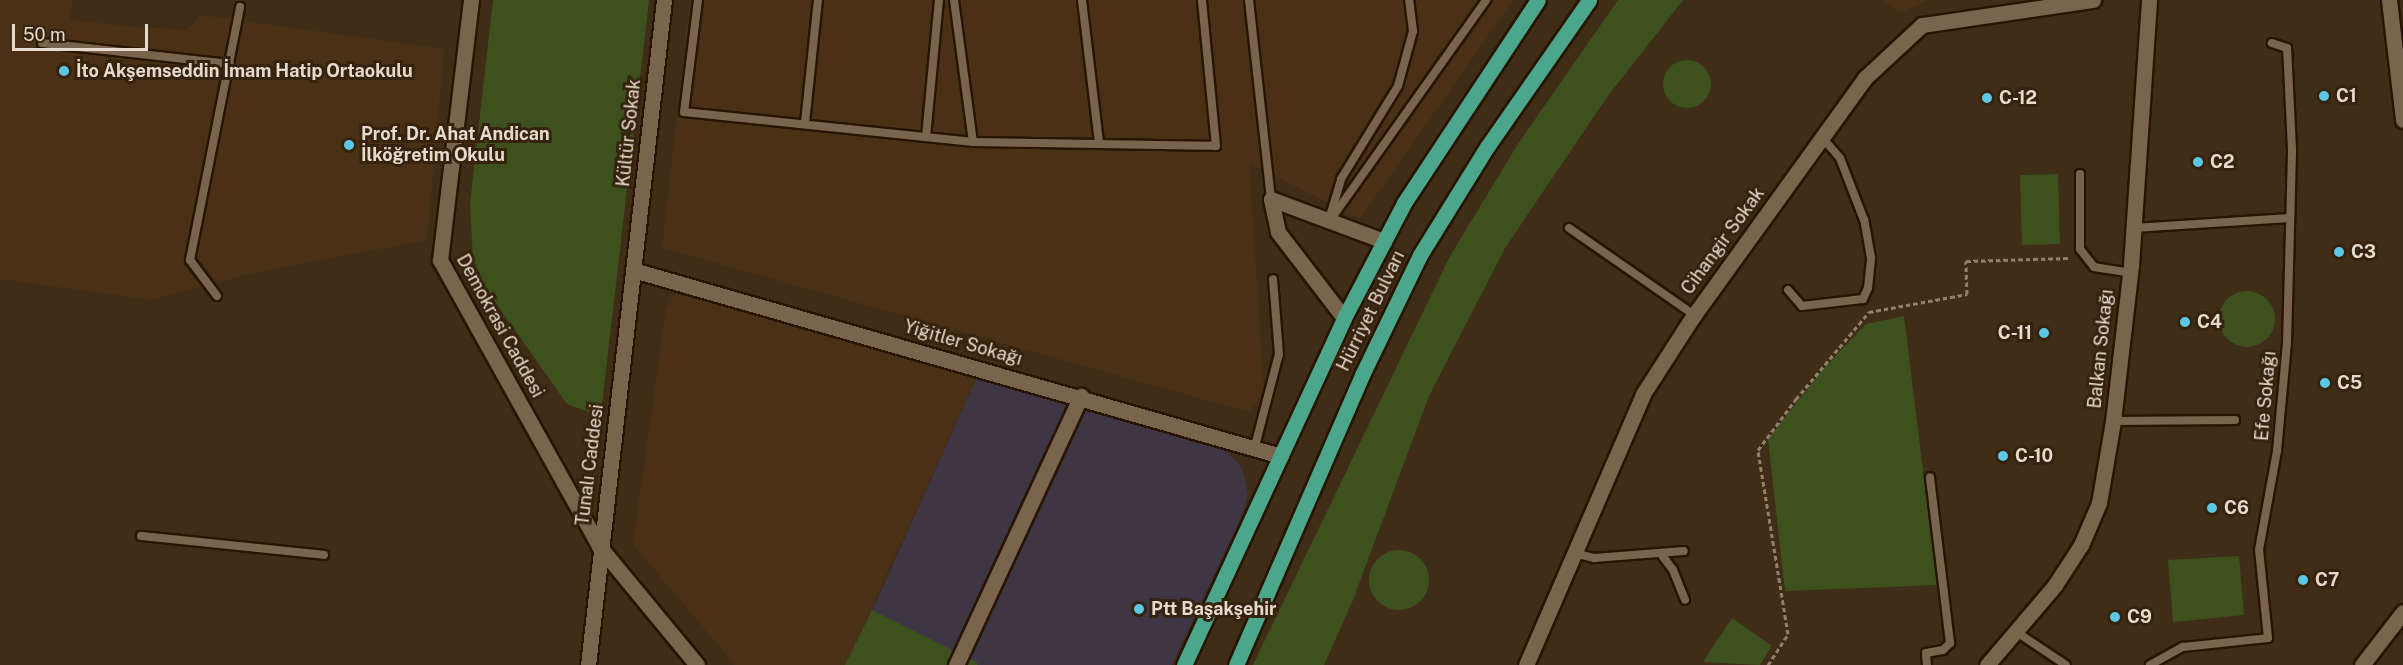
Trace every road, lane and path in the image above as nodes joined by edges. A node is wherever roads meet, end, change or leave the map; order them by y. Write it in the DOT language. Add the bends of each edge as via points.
graph roads {
  1 [pos="471,0"];
  2 [pos="664,0"];
  3 [pos="698,0"];
  4 [pos="818,0"];
  5 [pos="939,0"];
  6 [pos="954,0"];
  7 [pos="1082,0"];
  8 [pos="1202,0"];
  9 [pos="1249,0"];
  10 [pos="1409,0"];
  11 [pos="1486,0"];
  12 [pos="1538,0"];
  13 [pos="1589,0"];
  14 [pos="2093,0"];
  15 [pos="2149,0"];
  16 [pos="2389,0"];
  17 [pos="2065,2"];
  18 [pos="240,6"];
  19 [pos="42,43"];
  20 [pos="2272,43"];
  21 [pos="230,64"];
  22 [pos="2403,120"];
  23 [pos="805,123"];
  24 [pos="926,137"];
  25 [pos="1822,137"];
  26 [pos="973,142"];
  27 [pos="1099,142"];
  28 [pos="2080,174"];
  29 [pos="1271,199"];
  30 [pos="2290,218"];
  31 [pos="1328,222"];
  32 [pos="1569,228"];
  33 [pos="2134,228"];
  34 [pos="1384,241"];
  35 [pos="2084,256"];
  36 [pos="633,270"];
  37 [pos="2130,273"];
  38 [pos="1272,279"];
  39 [pos="1788,290"];
  40 [pos="217,296"];
  41 [pos="1694,315"];
  42 [pos="1344,318"];
  43 [pos="1081,396"];
  44 [pos="2235,420"];
  45 [pos="2113,421"];
  46 [pos="1255,446"];
  47 [pos="1281,456"];
  48 [pos="1930,477"];
  49 [pos="141,536"];
  50 [pos="599,546"];
  51 [pos="1684,551"];
  52 [pos="1574,553"];
  53 [pos="1661,554"];
  54 [pos="324,555"];
  55 [pos="1685,600"];
  56 [pos="2403,612"];
  57 [pos="2015,632"];
  58 [pos="1993,663"];
  59 [pos="588,665"];
  60 [pos="697,665"];
  61 [pos="956,665"];
  62 [pos="1184,665"];
  63 [pos="1236,665"];
  64 [pos="1526,665"];
  65 [pos="1768,665"];
  66 [pos="1928,665"];
  67 [pos="2066,665"];
  68 [pos="2150,665"];
  69 [pos="2362,665"];
  1 -- 50 [label="street, Demokrasi Caddesi" via="440,260"];
  2 -- 36 [label="street, Kültür Sokak"];
  3 -- 23 [label="lane" via="684,112"];
  4 -- 23 [label="lane"];
  5 -- 24 [label="lane"];
  6 -- 26 [label="lane"];
  7 -- 27 [label="lane"];
  8 -- 27 [label="lane" via="1216,146"];
  9 -- 29 [label="lane"];
  10 -- 31 [label="lane" via="1413,31 1398,86 1341,178"];
  11 -- 31 [label="lane"];
  12 -- 34 [label="main road, Hürriyet Bulvarı" via="1467,104"];
  13 -- 63 [label="main road, Hürriyet Bulvarı" via="1487,147 1420,255 1362,375"];
  14 -- 17 [label="street, Cihangir Sokak"];
  15 -- 33 [label="street, Balkan Sokağı"];
  16 -- 22 [label="street"];
  17 -- 25 [label="street, Cihangir Sokak" via="1922,24 1865,78"];
  18 -- 21 [label="lane"];
  19 -- 21 [label="lane"];
  20 -- 30 [label="lane, Efe Sokağı" via="2288,48"];
  21 -- 40 [label="lane" via="190,260"];
  23 -- 24 [label="lane"];
  24 -- 26 [label="lane"];
  25 -- 39 [label="lane" via="1840,158 1864,220 1871,258 1868,288 1863,299 1802,306"];
  25 -- 41 [label="street, Cihangir Sokak"];
  26 -- 27 [label="lane"];
  28 -- 35 [label="lane" via="2080,249"];
  29 -- 31 [label="street"];
  29 -- 42 [label="street" via="1278,232"];
  30 -- 33 [label="lane"];
  30 -- 68 [label="lane, Efe Sokağı" via="2287,343 2278,440 2259,550 2268,638 2183,647"];
  31 -- 34 [label="street"];
  32 -- 41 [label="lane"];
  33 -- 37 [label="street, Balkan Sokağı"];
  34 -- 42 [label="main road, Hürriyet Bulvarı"];
  35 -- 37 [label="lane" via="2094,267"];
  35 -- 65 [label="path" via="1966,261 1967,294 1869,312 1796,399 1758,450 1788,634"];
  36 -- 43 [label="street, Yiğitler Sokağı"];
  36 -- 50 [label="street, Tunalı Caddesi"];
  37 -- 45 [label="street, Balkan Sokağı"];
  38 -- 46 [label="lane" via="1279,354"];
  41 -- 52 [label="street, Cihangir Sokak" via="1643,394"];
  42 -- 47 [label="main road, Hürriyet Bulvarı"];
  43 -- 46 [label="street, Yiğitler Sokağı"];
  43 -- 61 [label="street"];
  44 -- 45 [label="lane"];
  45 -- 57 [label="street, Balkan Sokağı" via="2090,526 2055,585"];
  46 -- 47 [label="street, Yiğitler Sokağı"];
  47 -- 62 [label="main road, Hürriyet Bulvarı"];
  48 -- 66 [label="lane" via="1950,643 1943,650 1926,653"];
  49 -- 54 [label="lane"];
  50 -- 59 [label="street, Tunalı Caddesi"];
  50 -- 60 [label="street, Demokrasi Caddesi"];
  51 -- 53 [label="lane"];
  52 -- 53 [label="lane" via="1594,558"];
  52 -- 64 [label="street, Cihangir Sokak"];
  53 -- 55 [label="lane" via="1673,570"];
  56 -- 69 [label="street"];
  57 -- 58 [label="street, Balkan Sokağı"];
  57 -- 67 [label="lane"];
}
